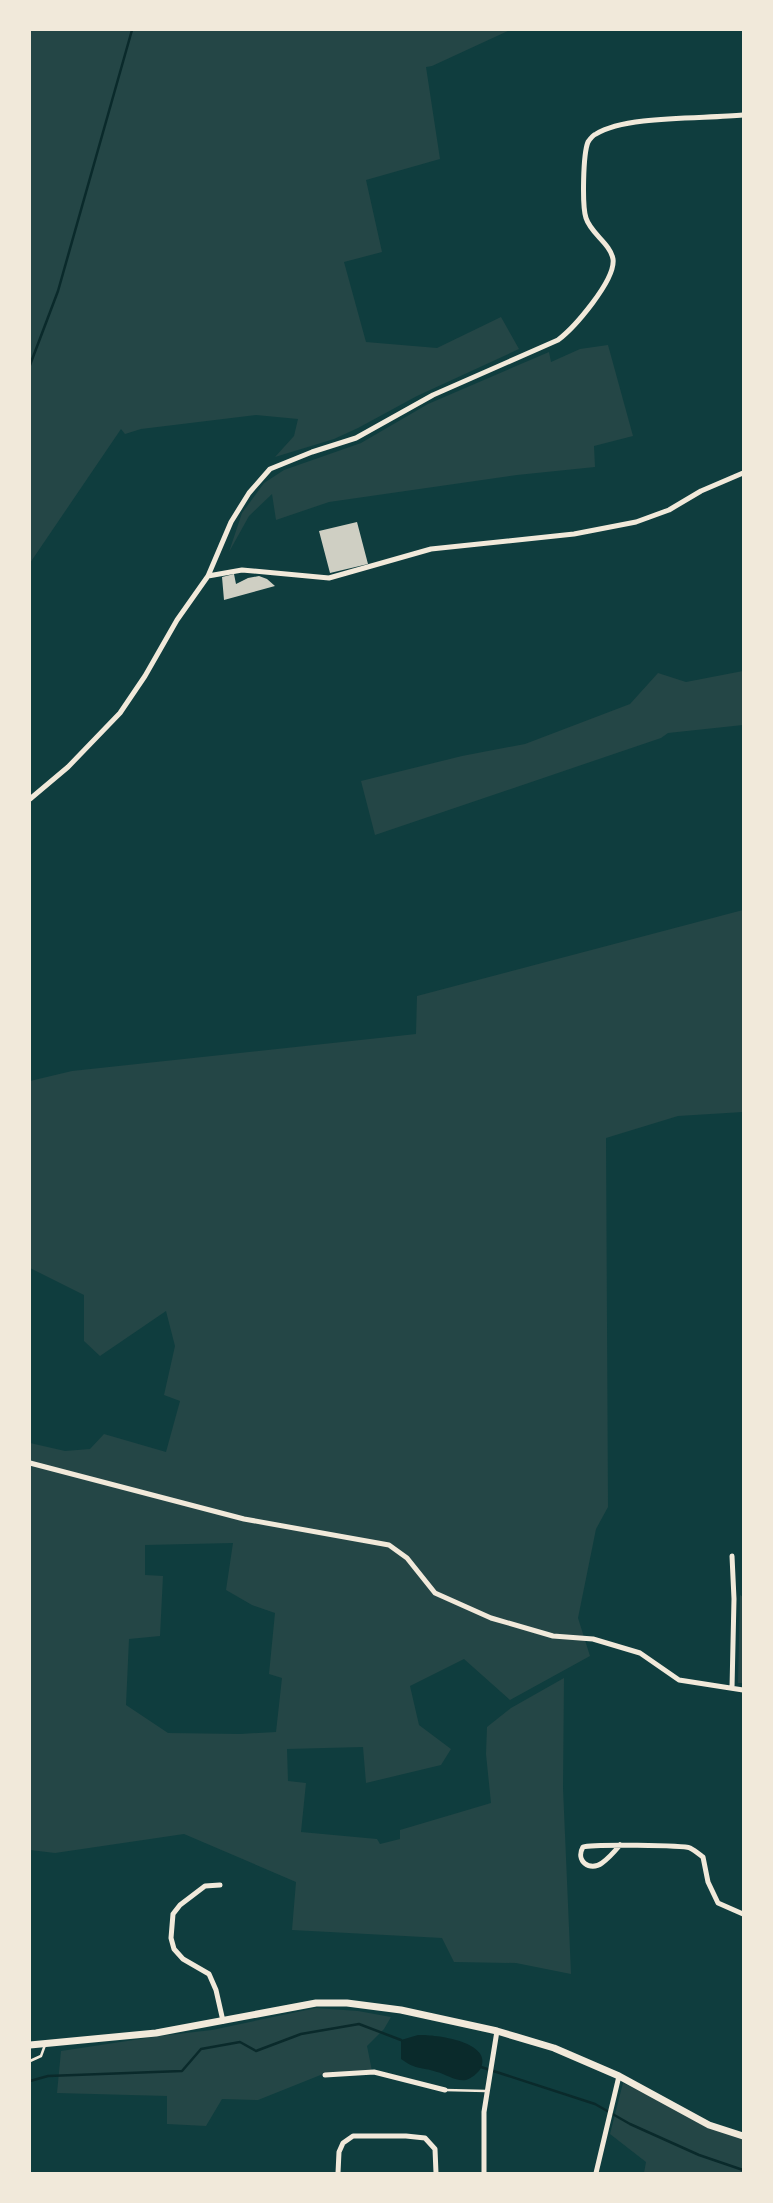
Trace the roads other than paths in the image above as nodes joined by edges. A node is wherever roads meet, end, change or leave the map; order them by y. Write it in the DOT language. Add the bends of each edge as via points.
graph roads {
  1 [pos="743,117"];
  2 [pos="743,473"];
  3 [pos="208,576"];
  4 [pos="30,799"];
  5 [pos="30,1463"];
  6 [pos="732,1556"];
  7 [pos="732,1688"];
  8 [pos="743,1690"];
  9 [pos="620,1845"];
  10 [pos="220,1885"];
  11 [pos="743,1914"];
  12 [pos="223,2022"];
  13 [pos="497,2030"];
  14 [pos="45,2044"];
  15 [pos="30,2045"];
  16 [pos="30,2061"];
  17 [pos="326,2075"];
  18 [pos="619,2076"];
  19 [pos="445,2090"];
  20 [pos="486,2091"];
  21 [pos="743,2136"];
  22 [pos="338,2173"];
  23 [pos="436,2173"];
  24 [pos="484,2173"];
  25 [pos="596,2173"];
  1 -- 3 [label="street" via="629,123 595,134 588,142 585,160 586,218 610,252 613,266 574,326 558,340 433,395 356,438 270,470 249,493 232,522"];
  2 -- 3 [label="street" via="701,491 669,510 636,522 574,534 431,549 329,578 242,570"];
  3 -- 4 [label="street" via="120,713 68,767"];
  5 -- 7 [label="street" via="244,1519 389,1545 407,1558 434,1593 491,1618 553,1636 593,1639 640,1654 679,1680"];
  6 -- 7 [label="street"];
  7 -- 8 [label="street"];
  9 -- 9 [label="street" via="583,1847 581,1859 592,1866 601,1864"];
  9 -- 11 [label="street" via="688,1847 703,1857 708,1882 718,1903"];
  10 -- 12 [label="street" via="205,1886 180,1905 173,1914 171,1938 174,1949 183,1959 209,1974"];
  12 -- 13 [label="main road" via="316,2003 347,2003 401,2010"];
  12 -- 14 [label="main road" via="156,2034"];
  13 -- 18 [label="main road" via="554,2048"];
  13 -- 20 [label="street"];
  14 -- 15 [label="main road"];
  14 -- 16 [label="lane" via="40,2056"];
  17 -- 19 [label="street" via="374,2072"];
  18 -- 21 [label="main road" via="709,2125"];
  18 -- 25 [label="street"];
  19 -- 20 [label="lane"];
  20 -- 24 [label="street"];
  22 -- 23 [label="street" via="339,2152 343,2143 353,2136 426,2138 435,2149"];
}
